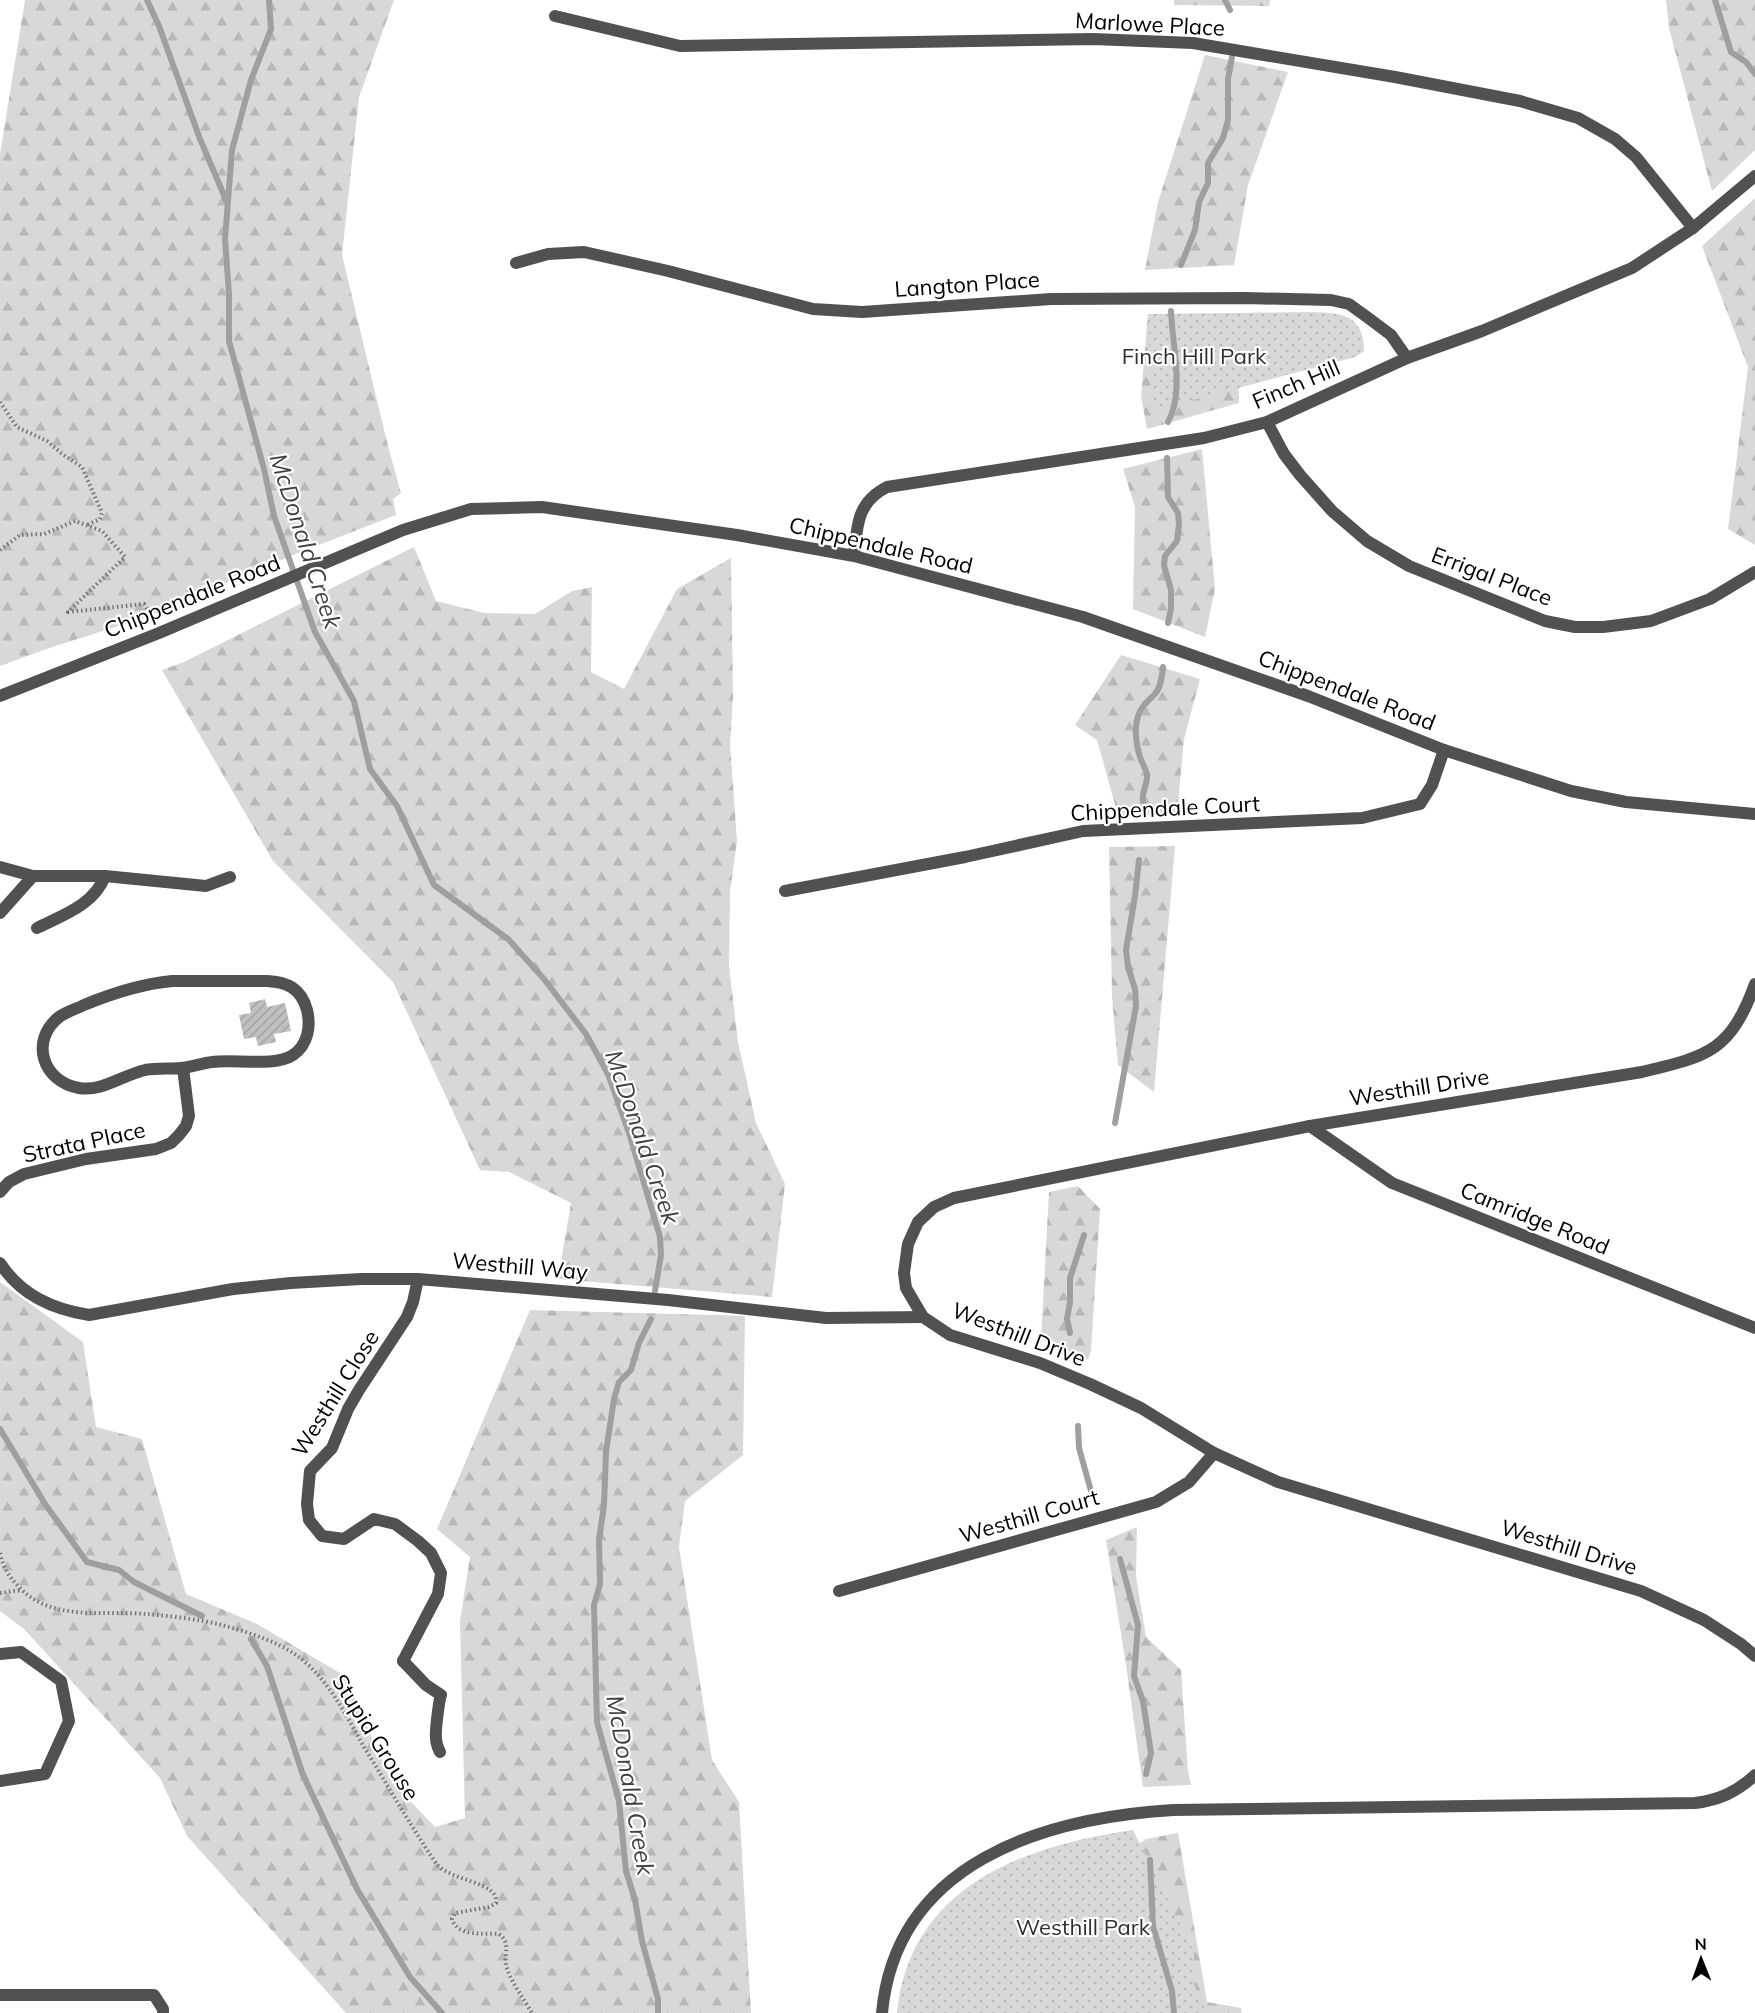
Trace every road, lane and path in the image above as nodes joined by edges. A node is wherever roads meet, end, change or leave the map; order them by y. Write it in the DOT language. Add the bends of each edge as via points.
graph roads {
  1 [pos="555,16"];
  2 [pos="1755,176"];
  3 [pos="1693,228"];
  4 [pos="516,263"];
  5 [pos="1407,358"];
  6 [pos="0,402"];
  7 [pos="1267,422"];
  8 [pos="86,525"];
  9 [pos="0,550"];
  10 [pos="854,556"];
  11 [pos="1755,572"];
  12 [pos="159,633"];
  13 [pos="0,696"];
  14 [pos="1444,750"];
  15 [pos="1755,814"];
  16 [pos="0,867"];
  17 [pos="33,876"];
  18 [pos="105,876"];
  19 [pos="230,877"];
  20 [pos="785,891"];
  21 [pos="0,913"];
  22 [pos="37,928"];
  23 [pos="1755,984"];
  24 [pos="183,1068"];
  25 [pos="1310,1126"];
  26 [pos="0,1192"];
  27 [pos="0,1263"];
  28 [pos="418,1279"];
  29 [pos="923,1317"];
  30 [pos="1755,1328"];
  31 [pos="1214,1454"];
  32 [pos="0,1553"];
  33 [pos="21,1590"];
  34 [pos="839,1591"];
  35 [pos="0,1593"];
  36 [pos="0,1654"];
  37 [pos="1755,1656"];
  38 [pos="440,1752"];
  39 [pos="1755,1775"];
  40 [pos="0,1781"];
  41 [pos="0,1995"];
  42 [pos="163,2013"];
  43 [pos="532,2013"];
  44 [pos="882,2013"];
  1 -- 3 [label="street, Marlowe Place" via="680,46 1093,39 1194,43 1520,101 1578,118 1615,139 1636,157"];
  2 -- 3 [label="street, Finch Hill"];
  3 -- 5 [label="street, Finch Hill" via="1632,268"];
  4 -- 5 [label="street, Langton Place" via="548,254 584,252 813,309 862,312 1051,299 1330,300 1349,304 1391,335"];
  5 -- 7 [label="street, Finch Hill"];
  6 -- 8 [label="path" via="17,427 47,441 82,467 102,513 100,519"];
  7 -- 10 [label="street, Finch Hill" via="1204,438 887,487 872,496 863,508"];
  7 -- 11 [label="street, Errigal Place" via="1300,475 1332,511 1367,541 1408,566 1545,621 1603,627 1651,621 1710,599"];
  8 -- 9 [label="path" via="75,520 44,534 20,535"];
  8 -- 12 [label="path" via="102,531 125,557 68,612 144,604"];
  10 -- 12 [label="street, Chippendale Road" via="542,507 471,509 403,530"];
  10 -- 14 [label="street, Chippendale Road" via="1083,617 1308,696"];
  12 -- 13 [label="street, Chippendale Road"];
  14 -- 15 [label="street, Chippendale Road" via="1571,791 1626,802"];
  14 -- 20 [label="street, Chippendale Court" via="1432,785 1420,804 1396,811 1362,818 1083,831"];
  16 -- 17 [label="street"];
  17 -- 18 [label="street"];
  17 -- 21 [label="street"];
  18 -- 19 [label="street" via="206,886"];
  18 -- 22 [label="street" via="93,897"];
  23 -- 25 [label="street, Westhill Drive" via="1739,1021 1724,1041 1679,1063"];
  24 -- 24 [label="street" via="144,1070 81,1089 51,1073 45,1065 44,1040 52,1023 62,1015 151,983 282,982 299,993 308,1013 308,1034 293,1055 275,1061 223,1061"];
  24 -- 26 [label="street, Strata Place" via="189,1116 186,1126 171,1143 24,1174"];
  25 -- 29 [label="street, Westhill Drive" via="973,1193 934,1207 918,1222 908,1244 904,1273 906,1288"];
  25 -- 30 [label="street, Camridge Road" via="1392,1183"];
  27 -- 28 [label="street, Westhill Way" via="26,1292 45,1304 89,1315 233,1289 361,1279"];
  28 -- 29 [label="street, Westhill Way" via="826,1318"];
  28 -- 38 [label="street, Westhill Close" via="407,1317 348,1409 332,1448 310,1471 307,1504 309,1520 322,1536 344,1539 374,1519 394,1524 431,1553 441,1573 438,1594 403,1661 441,1695 435,1737"];
  29 -- 31 [label="street, Westhill Drive" via="950,1335 1040,1363 1141,1408"];
  31 -- 34 [label="street, Westhill Court" via="1189,1482 1156,1502"];
  31 -- 37 [label="street, Westhill Drive" via="1305,1492 1641,1591 1704,1620"];
  32 -- 33 [label="path, Stupid Grouse" via="10,1577"];
  33 -- 35 [label="path"];
  33 -- 43 [label="path, Stupid Grouse" via="47,1607 81,1613 144,1613 216,1624 261,1636 303,1660 330,1688 441,1869 493,1890 496,1903 455,1914 453,1925 460,1931 499,1934 504,1938 507,1968"];
  36 -- 40 [label="street" via="21,1652 61,1681 69,1721 45,1774"];
  39 -- 44 [label="street" via="1730,1794 1695,1803 1173,1810 1132,1812 1072,1823 996,1850 945,1883 920,1912 901,1944 885,1988"];
  41 -- 42 [label="street" via="154,1995"];
}
